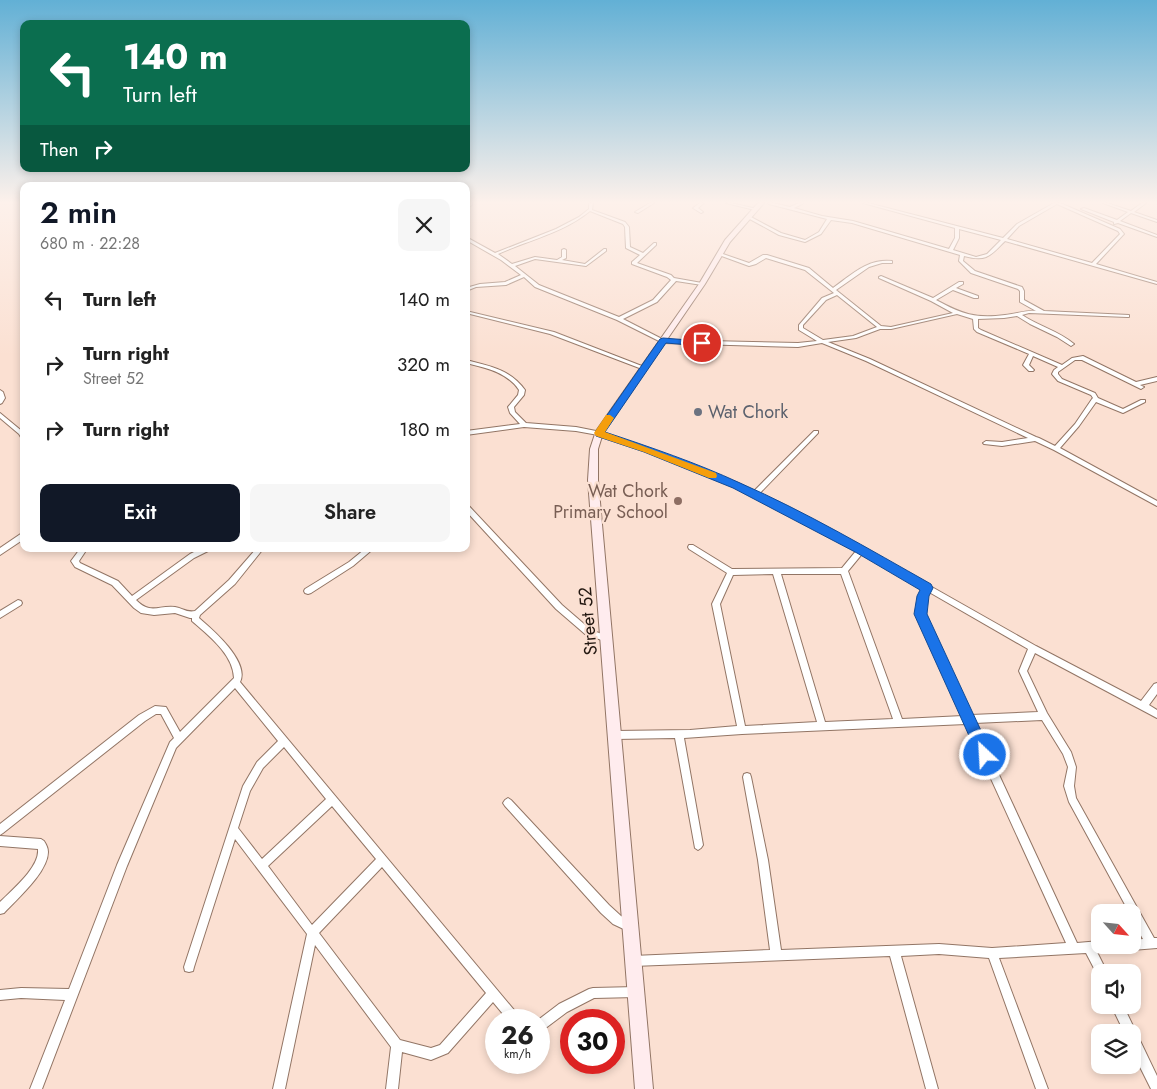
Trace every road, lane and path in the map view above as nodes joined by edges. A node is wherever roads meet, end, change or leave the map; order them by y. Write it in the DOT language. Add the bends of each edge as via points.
graph roads {
  1 [pos="494,254"];
  2 [pos="564,254"];
  3 [pos="600,254"];
  4 [pos="642,254"];
  5 [pos="720,254"];
  6 [pos="958,254"];
  7 [pos="987,254"];
  8 [pos="1057,254"];
  9 [pos="1104,254"];
  10 [pos="962,255"];
  11 [pos="557,261"];
  12 [pos="890,262"];
  13 [pos="1094,264"];
  14 [pos="512,266"];
  15 [pos="523,276"];
  16 [pos="881,277"];
  17 [pos="674,279"];
  18 [pos="961,283"];
  19 [pos="1157,283"];
  20 [pos="702,284"];
  21 [pos="470,288"];
  22 [pos="952,288"];
  23 [pos="835,292"];
  24 [pos="976,297"];
  25 [pos="933,300"];
  26 [pos="1042,312"];
  27 [pos="470,313"];
  28 [pos="957,313"];
  29 [pos="1019,315"];
  30 [pos="1127,316"];
  31 [pos="975,318"];
  32 [pos="619,319"];
  33 [pos="880,327"];
  34 [pos="663,341"];
  35 [pos="821,341"];
  36 [pos="1072,344"];
  37 [pos="1032,354"];
  38 [pos="470,362"];
  39 [pos="1063,367"];
  40 [pos="644,368"];
  41 [pos="1031,370"];
  42 [pos="1157,379"];
  43 [pos="0,392"];
  44 [pos="1095,399"];
  45 [pos="1143,401"];
  46 [pos="0,402"];
  47 [pos="0,415"];
  48 [pos="524,425"];
  49 [pos="20,432"];
  50 [pos="473,432"];
  51 [pos="816,432"];
  52 [pos="599,433"];
  53 [pos="1037,439"];
  54 [pos="986,444"];
  55 [pos="1056,449"];
  56 [pos="755,494"];
  57 [pos="1157,504"];
  58 [pos="470,511"];
  59 [pos="20,538"];
  60 [pos="691,547"];
  61 [pos="861,550"];
  62 [pos="0,552"];
  63 [pos="82,552"];
  64 [pos="200,552"];
  65 [pos="257,552"];
  66 [pos="366,552"];
  67 [pos="844,570"];
  68 [pos="776,571"];
  69 [pos="731,572"];
  70 [pos="927,588"];
  71 [pos="308,591"];
  72 [pos="131,600"];
  73 [pos="18,603"];
  74 [pos="197,613"];
  75 [pos="0,615"];
  76 [pos="607,639"];
  77 [pos="1033,648"];
  78 [pos="236,683"];
  79 [pos="1157,687"];
  80 [pos="1143,706"];
  81 [pos="1157,714"];
  82 [pos="1044,716"];
  83 [pos="969,720"];
  84 [pos="899,723"];
  85 [pos="822,726"];
  86 [pos="742,730"];
  87 [pos="679,734"];
  88 [pos="615,735"];
  89 [pos="179,738"];
  90 [pos="284,742"];
  91 [pos="747,777"];
  92 [pos="332,800"];
  93 [pos="508,803"];
  94 [pos="0,830"];
  95 [pos="234,830"];
  96 [pos="0,841"];
  97 [pos="698,844"];
  98 [pos="382,860"];
  99 [pos="261,866"];
  100 [pos="0,909"];
  101 [pos="631,927"];
  102 [pos="312,933"];
  103 [pos="1154,943"];
  104 [pos="1141,944"];
  105 [pos="1090,947"];
  106 [pos="1074,948"];
  107 [pos="894,950"];
  108 [pos="992,953"];
  109 [pos="776,955"];
  110 [pos="633,961"];
  111 [pos="1098,964"];
  112 [pos="189,967"];
  113 [pos="636,992"];
  114 [pos="492,994"];
  115 [pos="0,995"];
  116 [pos="70,995"];
  117 [pos="505,1009"];
  118 [pos="550,1018"];
  119 [pos="397,1045"];
  120 [pos="1141,1056"];
  121 [pos="36,1089"];
  122 [pos="278,1089"];
  123 [pos="392,1089"];
  124 [pos="644,1089"];
  125 [pos="932,1089"];
  126 [pos="1042,1089"];
  127 [pos="1157,1089"];
  1 -- 14 [label="street"];
  2 -- 11 [label="street" via="564,258"];
  3 -- 11 [label="street" via="586,265"];
  4 -- 17 [label="street" via="634,262"];
  5 -- 20 [label="street, Street 52"];
  5 -- 23 [label="street" via="749,264 765,256 801,266"];
  6 -- 10 [label="street"];
  7 -- 10 [label="street" via="976,258"];
  8 -- 13 [label="street"];
  9 -- 13 [label="street"];
  10 -- 26 [label="street" via="961,261 972,272 1020,288 1022,301"];
  11 -- 14 [label="street" via="535,258"];
  12 -- 23 [label="street" via="870,265"];
  13 -- 19 [label="street"];
  14 -- 15 [label="street"];
  15 -- 21 [label="street" via="502,285 483,284"];
  15 -- 32 [label="street" via="537,286"];
  16 -- 25 [label="street"];
  17 -- 20 [label="street"];
  17 -- 32 [label="street" via="654,301"];
  18 -- 22 [label="street"];
  20 -- 34 [label="street, Street 52"];
  22 -- 24 [label="street"];
  22 -- 25 [label="street"];
  23 -- 33 [label="street"];
  23 -- 35 [label="street" via="824,299 800,327"];
  25 -- 28 [label="street"];
  26 -- 29 [label="street"];
  26 -- 30 [label="street"];
  27 -- 40 [label="street" via="552,333"];
  28 -- 31 [label="street"];
  28 -- 33 [label="street" via="891,328"];
  29 -- 31 [label="street"];
  29 -- 36 [label="street"];
  31 -- 37 [label="street" via="977,330"];
  32 -- 34 [label="street"];
  33 -- 35 [label="street" via="854,337"];
  34 -- 35 [label="street" via="798,345"];
  34 -- 40 [label="street, Street 52"];
  35 -- 53 [label="street"];
  37 -- 39 [label="street"];
  37 -- 41 [label="street" via="1026,365"];
  38 -- 48 [label="street" via="508,375 518,384 522,392 511,410"];
  39 -- 42 [label="street" via="1074,359 1083,358 1139,386"];
  39 -- 44 [label="street" via="1056,371 1056,377 1093,394"];
  40 -- 52 [label="street, Street 52"];
  43 -- 46 [label="street"];
  44 -- 45 [label="street" via="1123,411"];
  44 -- 55 [label="street"];
  47 -- 49 [label="street"];
  48 -- 50 [label="street"];
  48 -- 52 [label="street"];
  51 -- 56 [label="street"];
  52 -- 56 [label="street"];
  52 -- 76 [label="street, Street 52" via="594,449 593,480"];
  53 -- 54 [label="street"];
  53 -- 55 [label="street"];
  55 -- 57 [label="street"];
  56 -- 61 [label="street"];
  58 -- 76 [label="street" via="559,607 588,632"];
  59 -- 62 [label="street"];
  60 -- 69 [label="street"];
  61 -- 67 [label="street"];
  61 -- 70 [label="street"];
  63 -- 72 [label="street" via="75,561 77,565 115,583"];
  64 -- 72 [label="street"];
  65 -- 74 [label="street" via="232,582"];
  66 -- 71 [label="street"];
  67 -- 68 [label="street"];
  67 -- 84 [label="street"];
  68 -- 69 [label="street"];
  68 -- 85 [label="street"];
  69 -- 86 [label="street" via="716,604"];
  70 -- 77 [label="street"];
  70 -- 83 [label="street" via="920,614"];
  72 -- 74 [label="street" via="144,611"];
  73 -- 75 [label="street"];
  74 -- 78 [label="street" via="195,619 224,646 233,661 239,674"];
  76 -- 88 [label="street, Street 52"];
  77 -- 80 [label="street"];
  77 -- 82 [label="street" via="1023,671"];
  78 -- 89 [label="street"];
  78 -- 90 [label="street"];
  79 -- 80 [label="street"];
  80 -- 81 [label="street"];
  82 -- 83 [label="street"];
  82 -- 103 [label="street" via="1067,752 1072,767 1069,786 1077,809"];
  83 -- 84 [label="street"];
  83 -- 106 [label="street"];
  84 -- 85 [label="street"];
  85 -- 86 [label="street"];
  86 -- 87 [label="street"];
  87 -- 88 [label="street"];
  87 -- 97 [label="street"];
  88 -- 101 [label="street, Street 52"];
  89 -- 94 [label="street" via="163,710 155,710"];
  89 -- 116 [label="street" via="173,744"];
  90 -- 92 [label="street"];
  90 -- 95 [label="street" via="255,771"];
  91 -- 109 [label="street"];
  92 -- 98 [label="street"];
  92 -- 99 [label="street"];
  93 -- 101 [label="street" via="605,909"];
  95 -- 99 [label="street"];
  95 -- 112 [label="street"];
  96 -- 100 [label="street" via="41,844 44,856 26,882"];
  98 -- 102 [label="street"];
  98 -- 114 [label="street"];
  99 -- 102 [label="street"];
  101 -- 110 [label="street, Street 52"];
  102 -- 119 [label="street"];
  102 -- 122 [label="street"];
  103 -- 104 [label="street"];
  105 -- 106 [label="street"];
  105 -- 111 [label="street"];
  106 -- 108 [label="street"];
  107 -- 108 [label="street"];
  107 -- 109 [label="street"];
  107 -- 125 [label="street"];
  108 -- 126 [label="street"];
  109 -- 110 [label="street"];
  110 -- 113 [label="street, Street 52"];
  113 -- 118 [label="street" via="592,993"];
  113 -- 124 [label="street, Street 52"];
  114 -- 117 [label="street"];
  114 -- 119 [label="street" via="444,1048 431,1054"];
  115 -- 116 [label="street"];
  116 -- 121 [label="street"];
  119 -- 123 [label="street"];
  120 -- 127 [label="street"];
}
